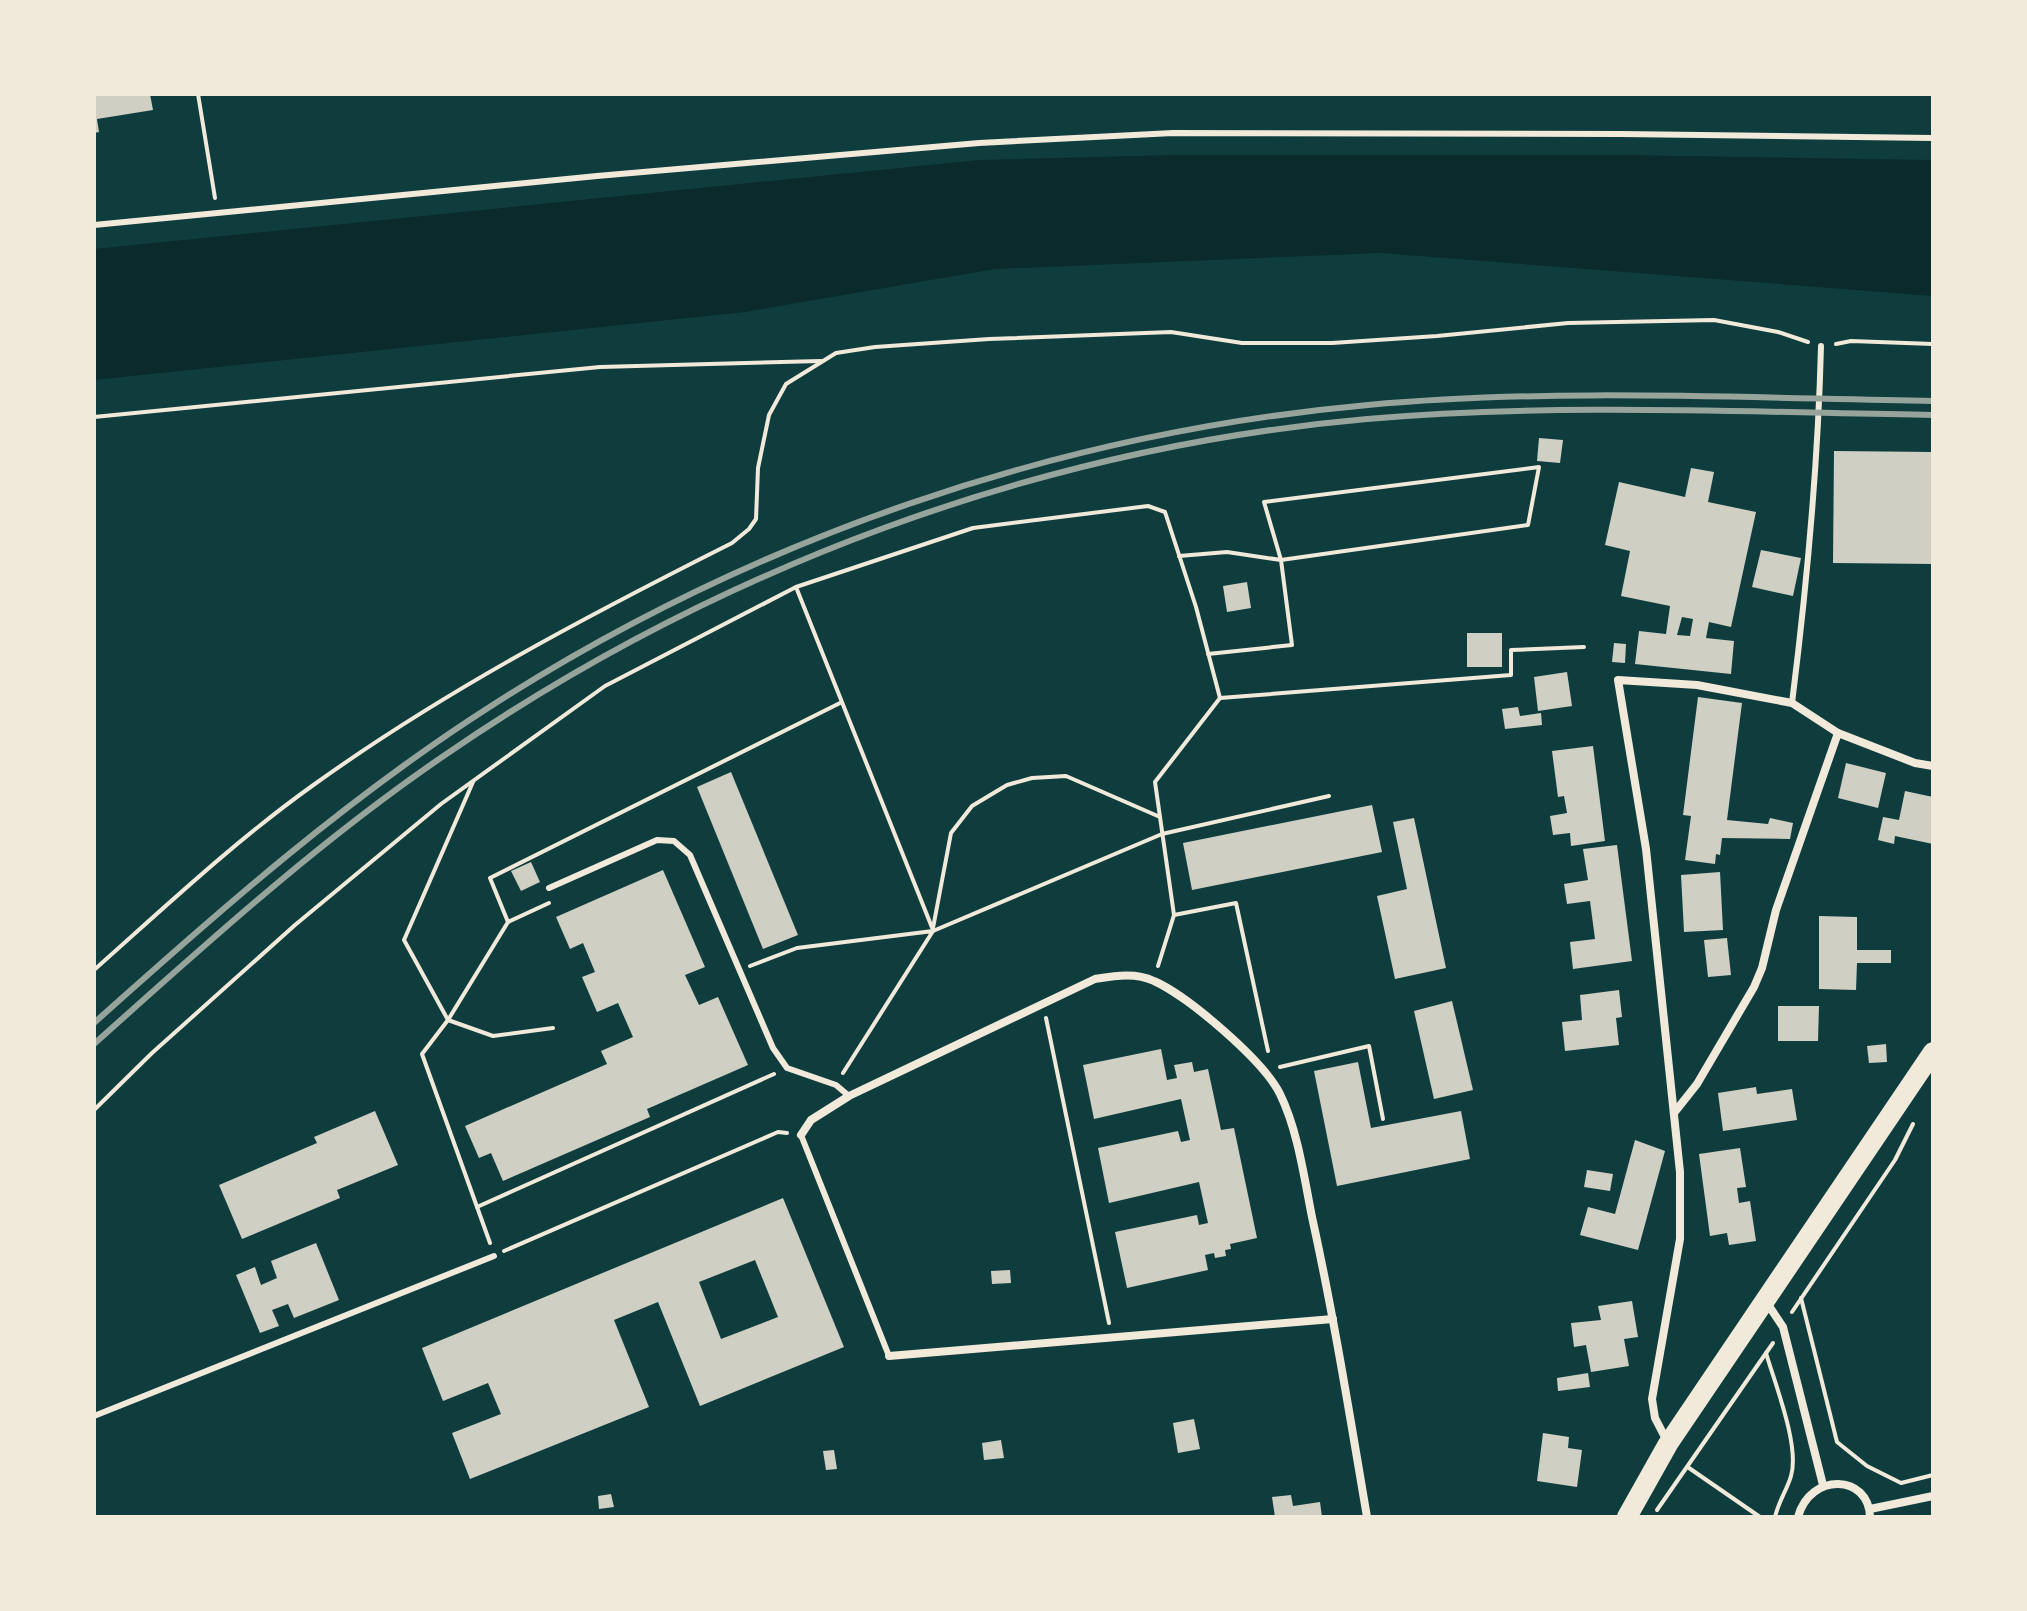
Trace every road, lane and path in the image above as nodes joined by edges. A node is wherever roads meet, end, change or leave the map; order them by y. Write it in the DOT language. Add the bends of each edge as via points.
graph roads {
  1 [pos="198,94"];
  2 [pos="1933,138"];
  3 [pos="217,212"];
  4 [pos="94,225"];
  5 [pos="1933,344"];
  6 [pos="1821,346"];
  7 [pos="822,361"];
  8 [pos="94,417"];
  9 [pos="1179,556"];
  10 [pos="1281,560"];
  11 [pos="796,587"];
  12 [pos="1584,647"];
  13 [pos="1208,654"];
  14 [pos="1220,698"];
  15 [pos="840,703"];
  16 [pos="1792,703"];
  17 [pos="1838,733"];
  18 [pos="1933,766"];
  19 [pos="474,780"];
  20 [pos="1329,796"];
  21 [pos="1160,817"];
  22 [pos="1162,834"];
  23 [pos="549,888"];
  24 [pos="1174,915"];
  25 [pos="508,922"];
  26 [pos="933,931"];
  27 [pos="741,969"];
  28 [pos="94,970"];
  29 [pos="1153,980"];
  30 [pos="1044,1004"];
  31 [pos="448,1020"];
  32 [pos="553,1028"];
  33 [pos="1933,1052"];
  34 [pos="787,1068"];
  35 [pos="1269,1070"];
  36 [pos="836,1085"];
  37 [pos="849,1096"];
  38 [pos="94,1110"];
  39 [pos="1674,1113"];
  40 [pos="1383,1119"];
  41 [pos="1914,1122"];
  42 [pos="801,1135"];
  43 [pos="477,1207"];
  44 [pos="494,1256"];
  45 [pos="1765,1300"];
  46 [pos="1333,1319"];
  47 [pos="1112,1338"];
  48 [pos="889,1356"];
  49 [pos="94,1416"];
  50 [pos="1668,1444"];
  51 [pos="1689,1468"];
  52 [pos="1933,1475"];
  53 [pos="1823,1485"];
  54 [pos="1933,1496"];
  55 [pos="1870,1513"];
  56 [pos="1367,1517"];
  57 [pos="1627,1517"];
  58 [pos="1653,1517"];
  59 [pos="1760,1517"];
  60 [pos="1775,1517"];
  61 [pos="1798,1517"];
  1 -- 3 [label="path"];
  2 -- 3 [label="lane" via="1173,133 979,143"];
  3 -- 4 [label="lane"];
  5 -- 6 [label="path" via="1851,341"];
  6 -- 7 [label="path" via="1778,332 1700,320 1568,323 1332,343 1242,343 1171,332 989,339 875,347 836,353"];
  6 -- 16 [label="lane" via="1806,595"];
  7 -- 8 [label="path" via="600,367"];
  7 -- 28 [label="path" via="786,384 769,415 758,468 756,519 749,529 732,543 457,689 369,747 216,862"];
  9 -- 10 [label="path" via="1227,552"];
  9 -- 11 [label="path" via="1165,512 1148,506 973,528"];
  9 -- 13 [label="path"];
  10 -- 10 [label="path" via="1264,502 1539,467 1528,525"];
  10 -- 13 [label="path" via="1292,645"];
  11 -- 15 [label="path"];
  11 -- 19 [label="path" via="605,686"];
  12 -- 14 [label="path" via="1511,650 1511,675"];
  13 -- 14 [label="path"];
  14 -- 21 [label="path" via="1155,782"];
  15 -- 25 [label="path" via="490,878"];
  15 -- 26 [label="path"];
  16 -- 17 [label="street"];
  16 -- 39 [label="street" via="1697,685 1618,680 1646,849"];
  17 -- 18 [label="street"];
  17 -- 39 [label="street" via="1754,987"];
  19 -- 31 [label="path" via="404,940"];
  19 -- 38 [label="path" via="295,925"];
  20 -- 22 [label="path"];
  21 -- 22 [label="path"];
  21 -- 26 [label="path" via="1066,776 1007,785 972,806 951,833"];
  22 -- 24 [label="path"];
  22 -- 26 [label="path"];
  23 -- 25 [label="path" via="554,901"];
  23 -- 27 [label="lane" via="657,840 674,841 690,855"];
  24 -- 29 [label="path"];
  24 -- 35 [label="path" via="1236,903"];
  25 -- 31 [label="path"];
  26 -- 27 [label="path" via="797,948"];
  26 -- 36 [label="path"];
  27 -- 34 [label="lane" via="773,1048"];
  29 -- 30 [label="street" via="1124,974 1095,979"];
  29 -- 35 [label="street"];
  30 -- 37 [label="street"];
  30 -- 47 [label="path"];
  31 -- 32 [label="path" via="493,1036"];
  31 -- 43 [label="path" via="422,1054"];
  33 -- 45 [label="main road"];
  34 -- 36 [label="lane"];
  34 -- 43 [label="path"];
  35 -- 40 [label="path" via="1369,1046"];
  35 -- 46 [label="street" via="1295,1136"];
  36 -- 37 [label="lane"];
  37 -- 42 [label="street" via="811,1120"];
  39 -- 50 [label="street" via="1680,1239 1652,1399"];
  41 -- 52 [label="path" via="1895,1160 1801,1298 1837,1442 1867,1466 1901,1483"];
  42 -- 44 [label="path" via="778,1132"];
  42 -- 48 [label="lane"];
  43 -- 44 [label="path"];
  44 -- 49 [label="lane"];
  45 -- 50 [label="main road"];
  45 -- 53 [label="street" via="1783,1327"];
  46 -- 47 [label="street"];
  46 -- 56 [label="street"];
  47 -- 48 [label="street"];
  50 -- 57 [label="main road"];
  51 -- 58 [label="path"];
  51 -- 59 [label="path"];
  51 -- 60 [label="path" via="1766,1353 1794,1453 1791,1478"];
  53 -- 55 [label="street" via="1846,1485 1865,1499"];
  53 -- 61 [label="street" via="1810,1492"];
  54 -- 55 [label="street"];
}
